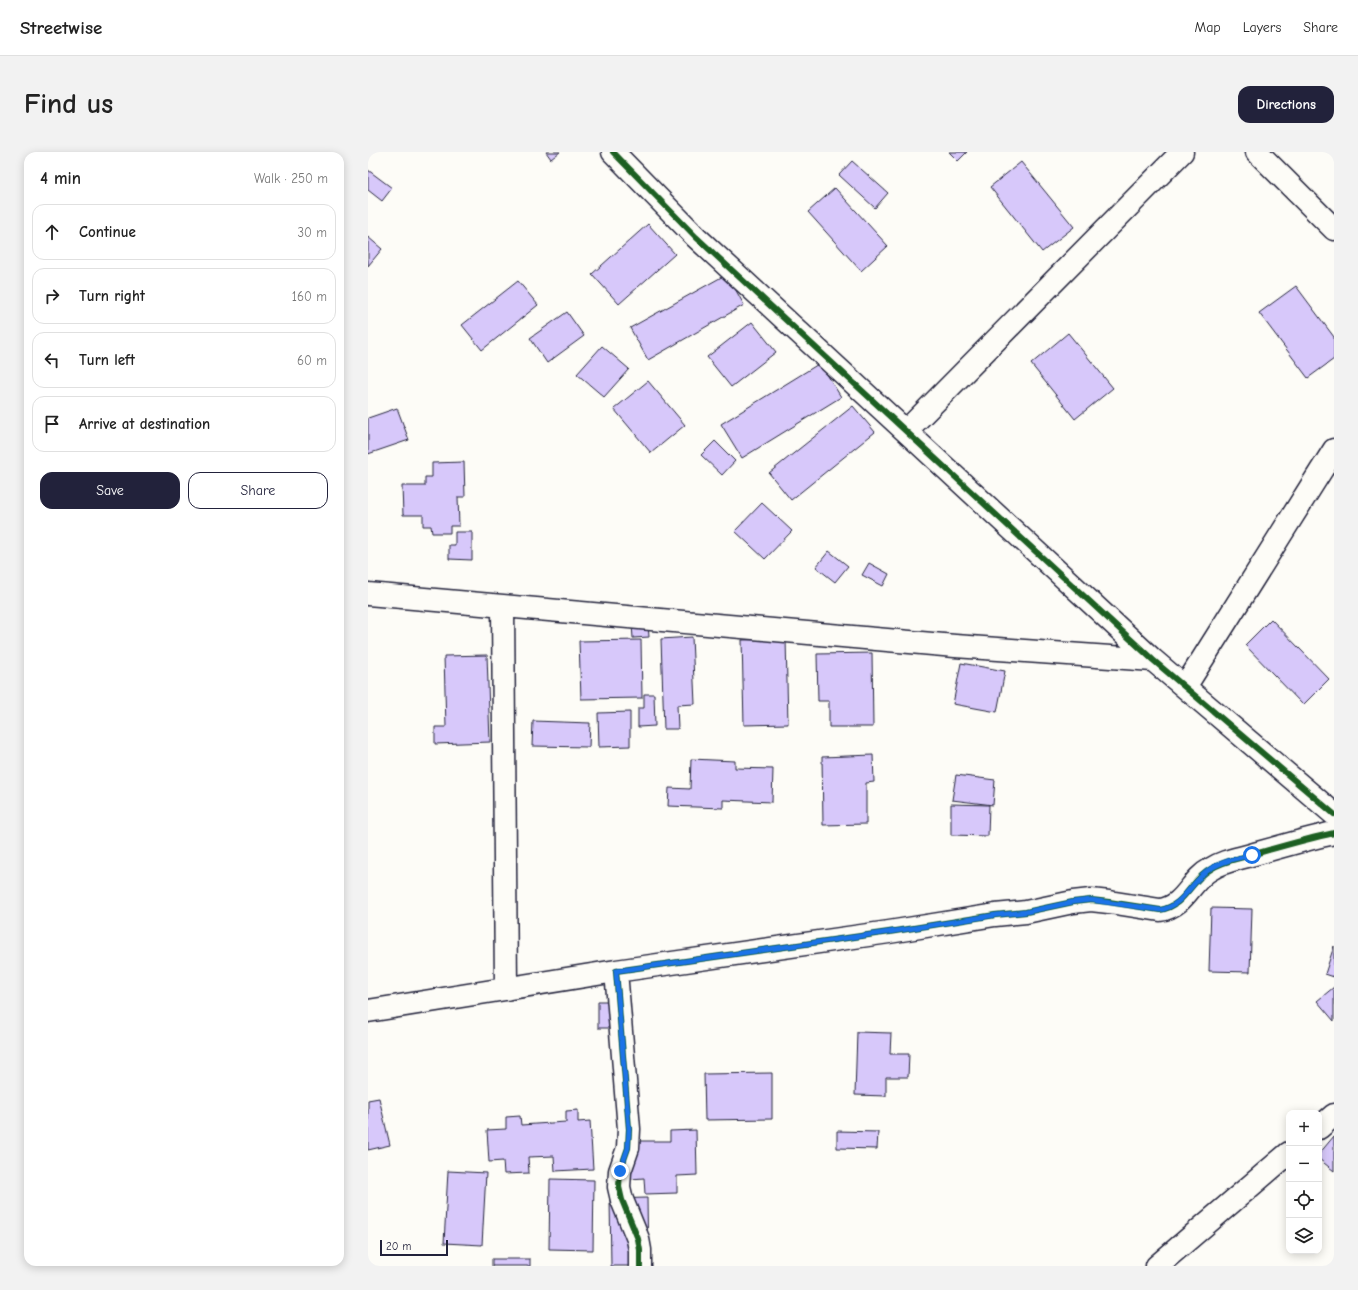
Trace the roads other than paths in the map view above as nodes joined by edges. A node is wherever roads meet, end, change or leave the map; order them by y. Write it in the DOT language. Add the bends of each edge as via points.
graph roads {
  1 [pos="613,152"];
  2 [pos="1182,152"];
  3 [pos="1256,152"];
  4 [pos="1334,228"];
  5 [pos="906,431"];
  6 [pos="1334,450"];
  7 [pos="368,594"];
  8 [pos="503,606"];
  9 [pos="1153,660"];
  10 [pos="1185,687"];
  11 [pos="1334,814"];
  12 [pos="1334,833"];
  13 [pos="616,971"];
  14 [pos="506,989"];
  15 [pos="368,1012"];
  16 [pos="1334,1115"];
  17 [pos="1322,1125"];
  18 [pos="1286,1156"];
  19 [pos="640,1266"];
  20 [pos="1157,1266"];
  1 -- 5 [label="street" via="696,237"];
  2 -- 5 [label="street"];
  3 -- 4 [label="street"];
  5 -- 9 [label="street"];
  6 -- 10 [label="street"];
  7 -- 8 [label="street"];
  8 -- 9 [label="street" via="955,646"];
  8 -- 14 [label="street"];
  9 -- 10 [label="street"];
  10 -- 11 [label="street"];
  12 -- 13 [label="street" via="1291,842 1226,861 1209,869 1178,903 1160,910 1091,900 1073,902 1026,912"];
  13 -- 14 [label="street"];
  13 -- 19 [label="street" via="629,1129 628,1148 620,1171 619,1187 638,1239"];
  14 -- 15 [label="street"];
  16 -- 17 [label="street"];
  18 -- 20 [label="street"];
}
